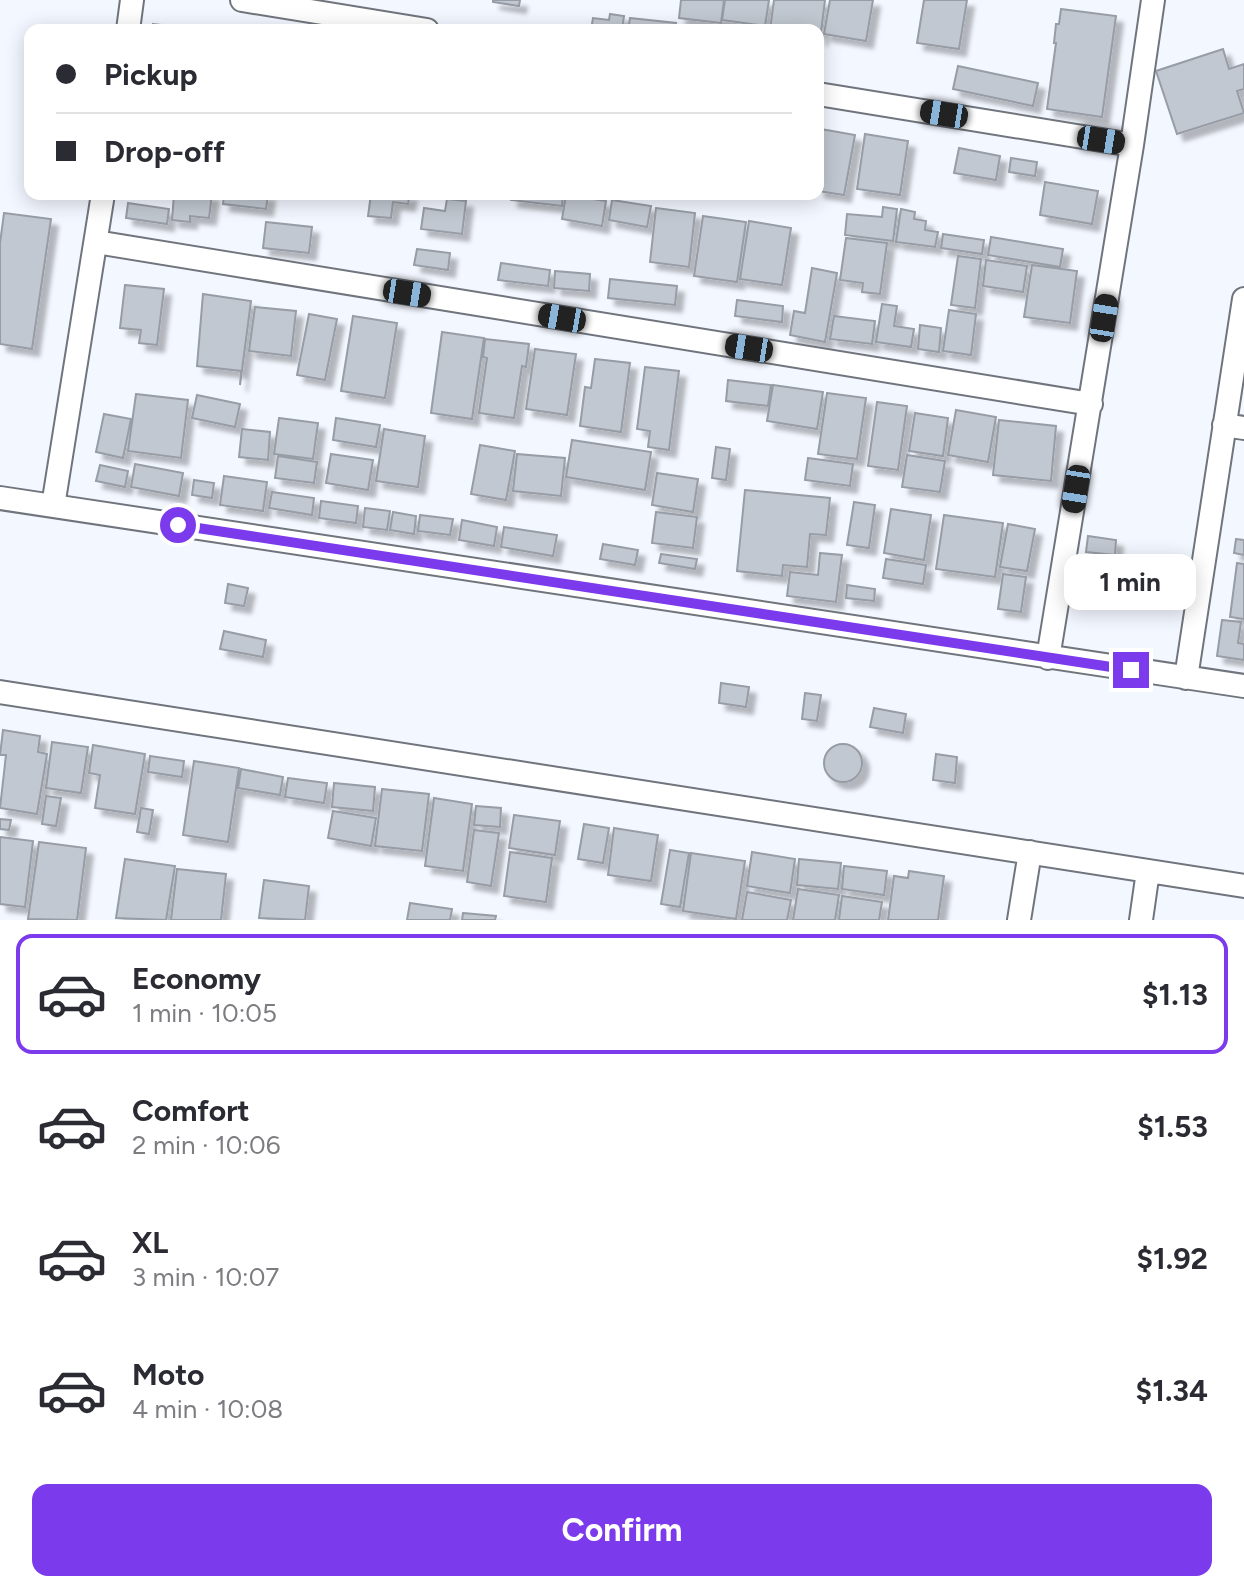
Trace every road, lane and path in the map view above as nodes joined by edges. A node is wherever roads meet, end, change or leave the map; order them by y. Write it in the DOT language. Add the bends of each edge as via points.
graph roads {
  1 [pos="132,0"];
  2 [pos="242,0"];
  3 [pos="1153,0"];
  4 [pos="129,24"];
  5 [pos="390,24"];
  6 [pos="824,95"];
  7 [pos="1132,145"];
  8 [pos="102,200"];
  9 [pos="96,242"];
  10 [pos="1244,299"];
  11 [pos="1091,404"];
  12 [pos="1234,426"];
  13 [pos="0,498"];
  14 [pos="53,506"];
  15 [pos="1048,658"];
  16 [pos="1186,678"];
  17 [pos="1244,686"];
  18 [pos="0,692"];
  19 [pos="1030,852"];
  20 [pos="1148,871"];
  21 [pos="1244,886"];
  22 [pos="1019,920"];
  23 [pos="1141,920"];
  1 -- 4 [label="street"];
  2 -- 5 [label="street"];
  3 -- 7 [label="street"];
  6 -- 7 [label="street"];
  7 -- 11 [label="street"];
  8 -- 9 [label="street"];
  9 -- 11 [label="street"];
  9 -- 14 [label="street"];
  10 -- 12 [label="street"];
  11 -- 15 [label="street"];
  12 -- 16 [label="street"];
  13 -- 14 [label="street"];
  14 -- 15 [label="street"];
  15 -- 16 [label="street"];
  16 -- 17 [label="street"];
  18 -- 19 [label="street"];
  19 -- 20 [label="street"];
  19 -- 22 [label="street"];
  20 -- 21 [label="street"];
  20 -- 23 [label="street"];
}
